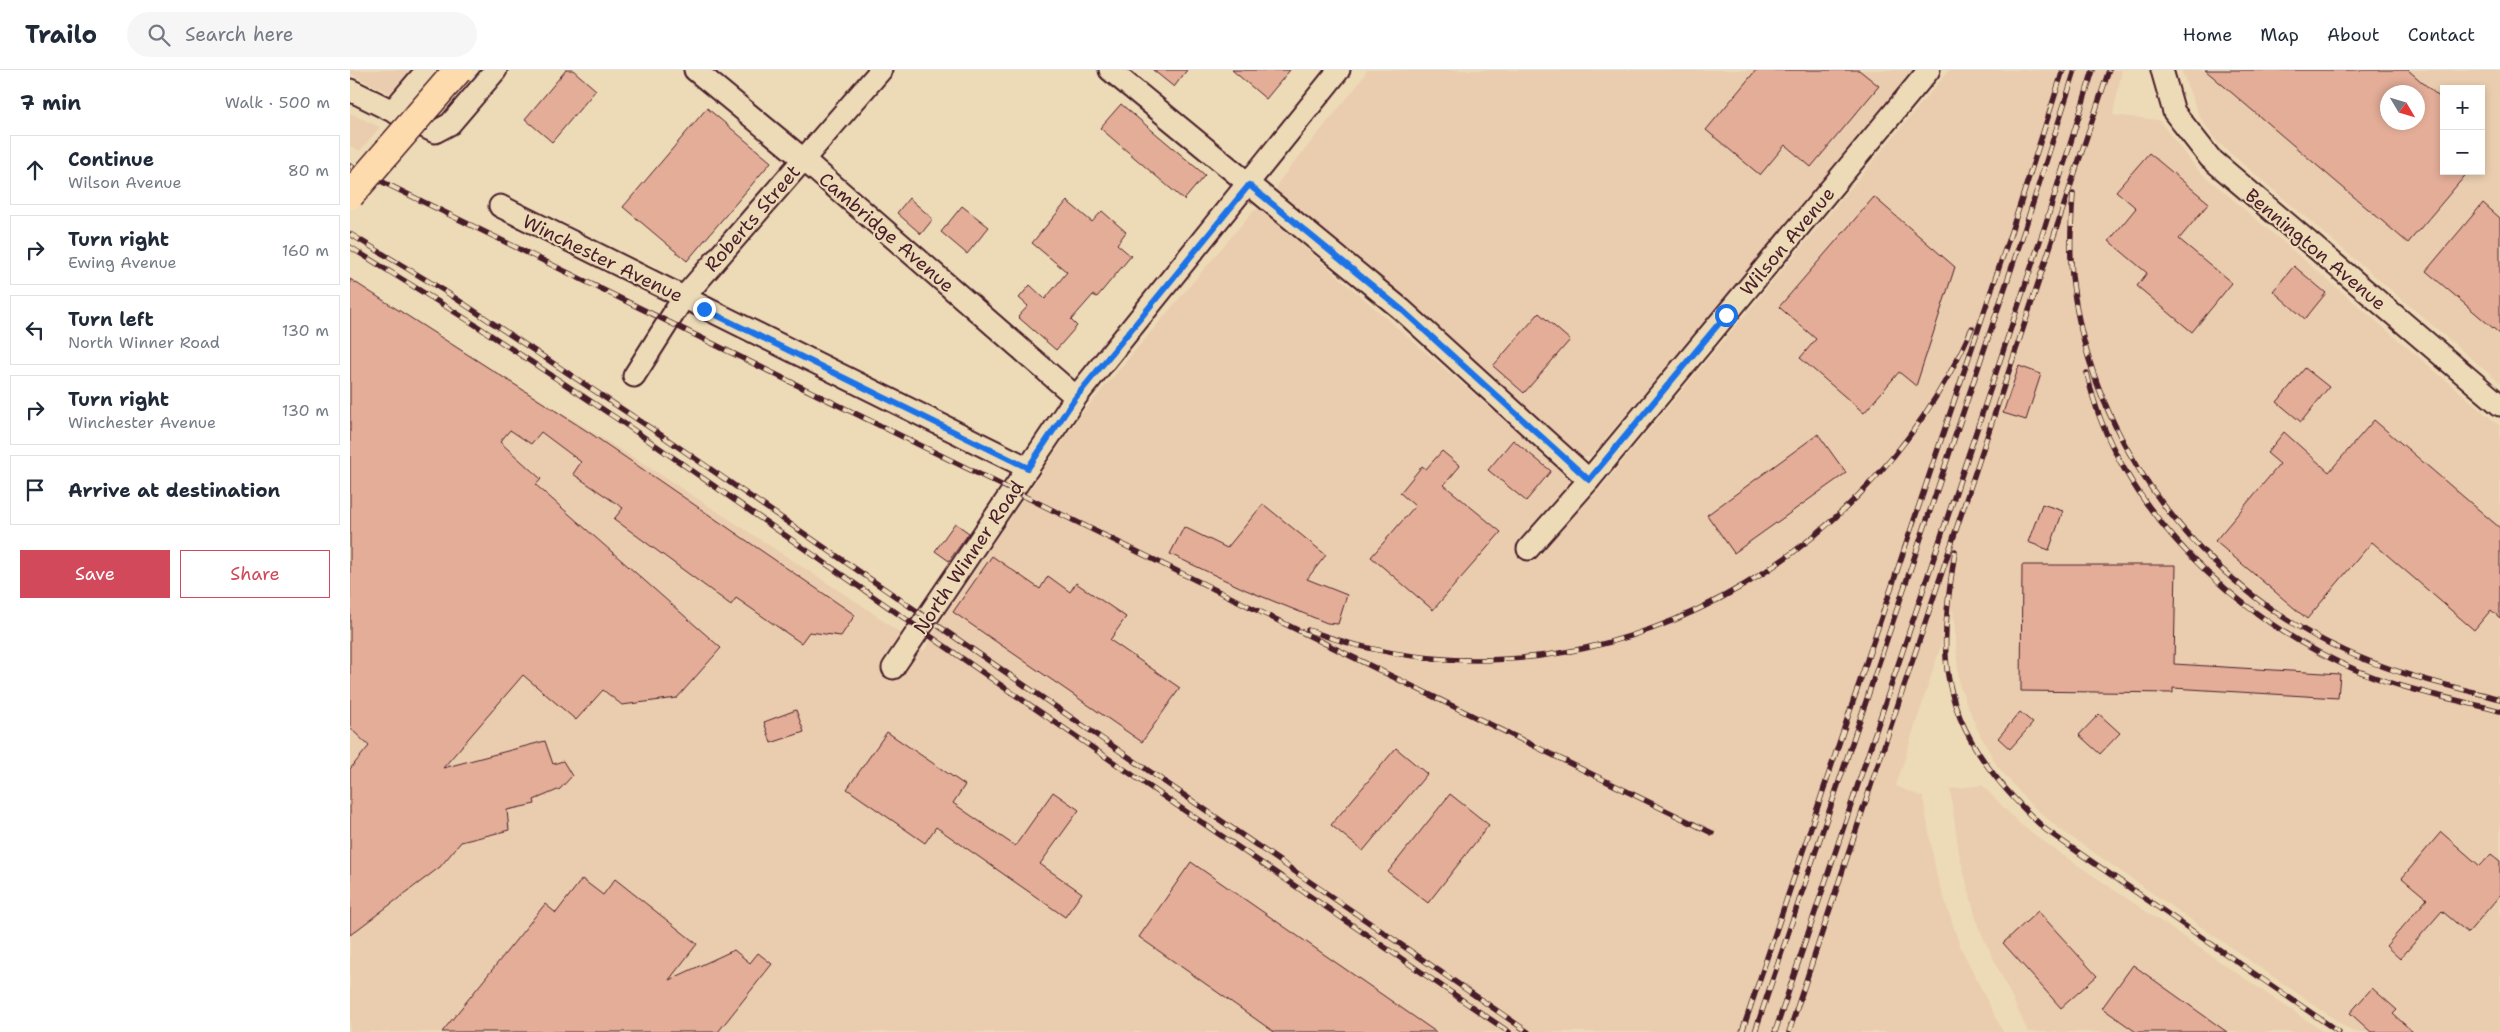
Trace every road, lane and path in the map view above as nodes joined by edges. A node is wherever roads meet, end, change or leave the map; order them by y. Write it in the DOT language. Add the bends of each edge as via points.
graph roads {
  1 [pos="427,70"];
  2 [pos="458,70"];
  3 [pos="496,70"];
  4 [pos="695,70"];
  5 [pos="881,70"];
  6 [pos="1110,70"];
  7 [pos="1339,70"];
  8 [pos="1929,70"];
  9 [pos="2162,70"];
  10 [pos="350,90"];
  11 [pos="392,110"];
  12 [pos="803,159"];
  13 [pos="1249,185"];
  14 [pos="350,195"];
  15 [pos="500,206"];
  16 [pos="684,297"];
  17 [pos="634,376"];
  18 [pos="1076,397"];
  19 [pos="2500,405"];
  20 [pos="1028,468"];
  21 [pos="1589,480"];
  22 [pos="1528,548"];
  23 [pos="894,668"];
  1 -- 11 [label="street"];
  2 -- 14 [label="main road, bridge"];
  3 -- 11 [label="street" via="450,124 435,132"];
  4 -- 12 [label="street, Cambridge Avenue"];
  5 -- 12 [label="street, Roberts Street"];
  6 -- 13 [label="street"];
  7 -- 13 [label="street, North Winner Road"];
  8 -- 21 [label="street, Wilson Avenue"];
  9 -- 19 [label="street, Bennington Avenue" via="2174,112 2210,158"];
  10 -- 11 [label="street"];
  12 -- 16 [label="street, Roberts Street"];
  12 -- 18 [label="street, Cambridge Avenue"];
  13 -- 18 [label="street, North Winner Road"];
  13 -- 21 [label="street" via="1401,309"];
  15 -- 16 [label="street, Winchester Avenue"];
  16 -- 17 [label="street, Roberts Street"];
  16 -- 20 [label="street, Winchester Avenue"];
  18 -- 20 [label="street, North Winner Road"];
  20 -- 23 [label="street, North Winner Road"];
  21 -- 22 [label="street, Wilson Avenue"];
}
